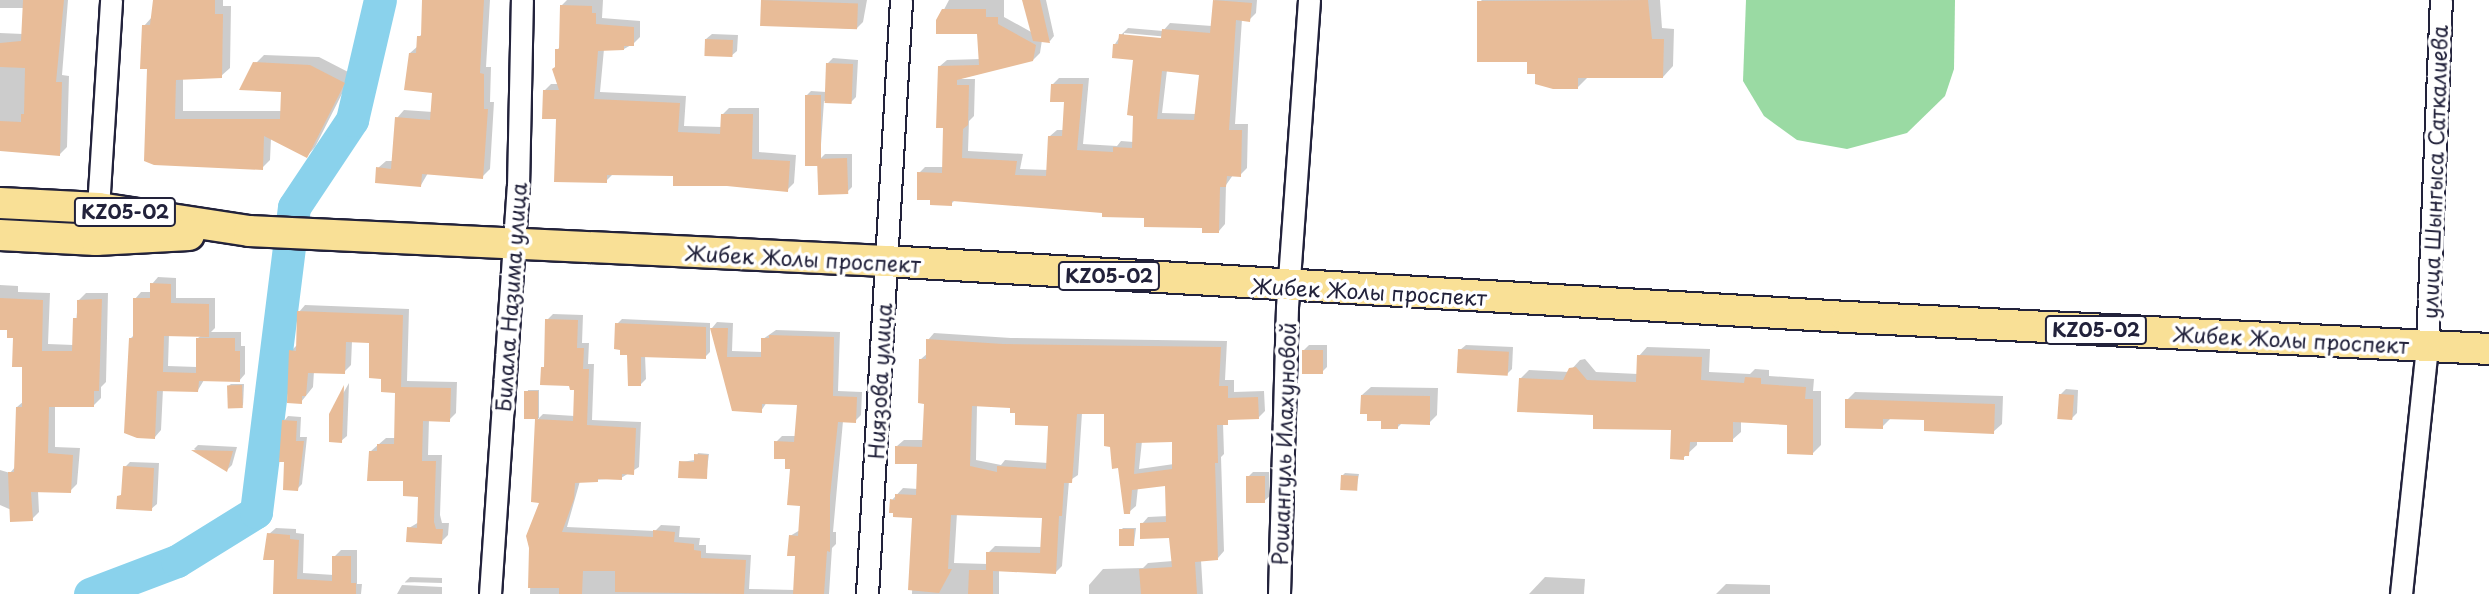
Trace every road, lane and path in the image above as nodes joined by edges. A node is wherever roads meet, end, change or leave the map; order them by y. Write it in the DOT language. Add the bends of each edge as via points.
graph roads {
  1 [pos="111,0"];
  2 [pos="522,0"];
  3 [pos="901,0"];
  4 [pos="1309,0"];
  5 [pos="2441,0"];
  6 [pos="0,203"];
  7 [pos="99,208"];
  8 [pos="248,231"];
  9 [pos="0,235"];
  10 [pos="96,240"];
  11 [pos="514,243"];
  12 [pos="885,261"];
  13 [pos="1290,287"];
  14 [pos="2427,346"];
  15 [pos="2489,349"];
  16 [pos="490,594"];
  17 [pos="867,594"];
  18 [pos="1279,594"];
  19 [pos="2401,594"];
  1 -- 7 [label="street"];
  2 -- 11 [label="street, Билала Назима улица"];
  3 -- 12 [label="street, Ниязова улица"];
  4 -- 13 [label="street, Рошангуль Илахуновой"];
  5 -- 14 [label="street, улица Шынгыса Саткалиева"];
  6 -- 7 [label="highway, Жибек Жолы проспект / KZ05-02"];
  7 -- 8 [label="highway, Жибек Жолы проспект / KZ05-02"];
  7 -- 10 [label="street"];
  8 -- 10 [label="highway, Жибек Жолы проспект / KZ05-02"];
  8 -- 11 [label="highway, Жибек Жолы проспект / KZ05-02"];
  9 -- 10 [label="highway, Жибек Жолы проспект / KZ05-02"];
  11 -- 12 [label="highway, Жибек Жолы проспект / KZ05-02"];
  11 -- 16 [label="street, Билала Назима улица"];
  12 -- 13 [label="highway, Жибек Жолы проспект / KZ05-02"];
  12 -- 17 [label="street, Ниязова улица"];
  13 -- 14 [label="highway, Жибек Жолы проспект / KZ05-02"];
  13 -- 18 [label="street, Рошангуль Илахуновой"];
  14 -- 15 [label="highway, Жибек Жолы проспект / KZ05-02"];
  14 -- 19 [label="street, улица Шынгыса Саткалиева"];
}
